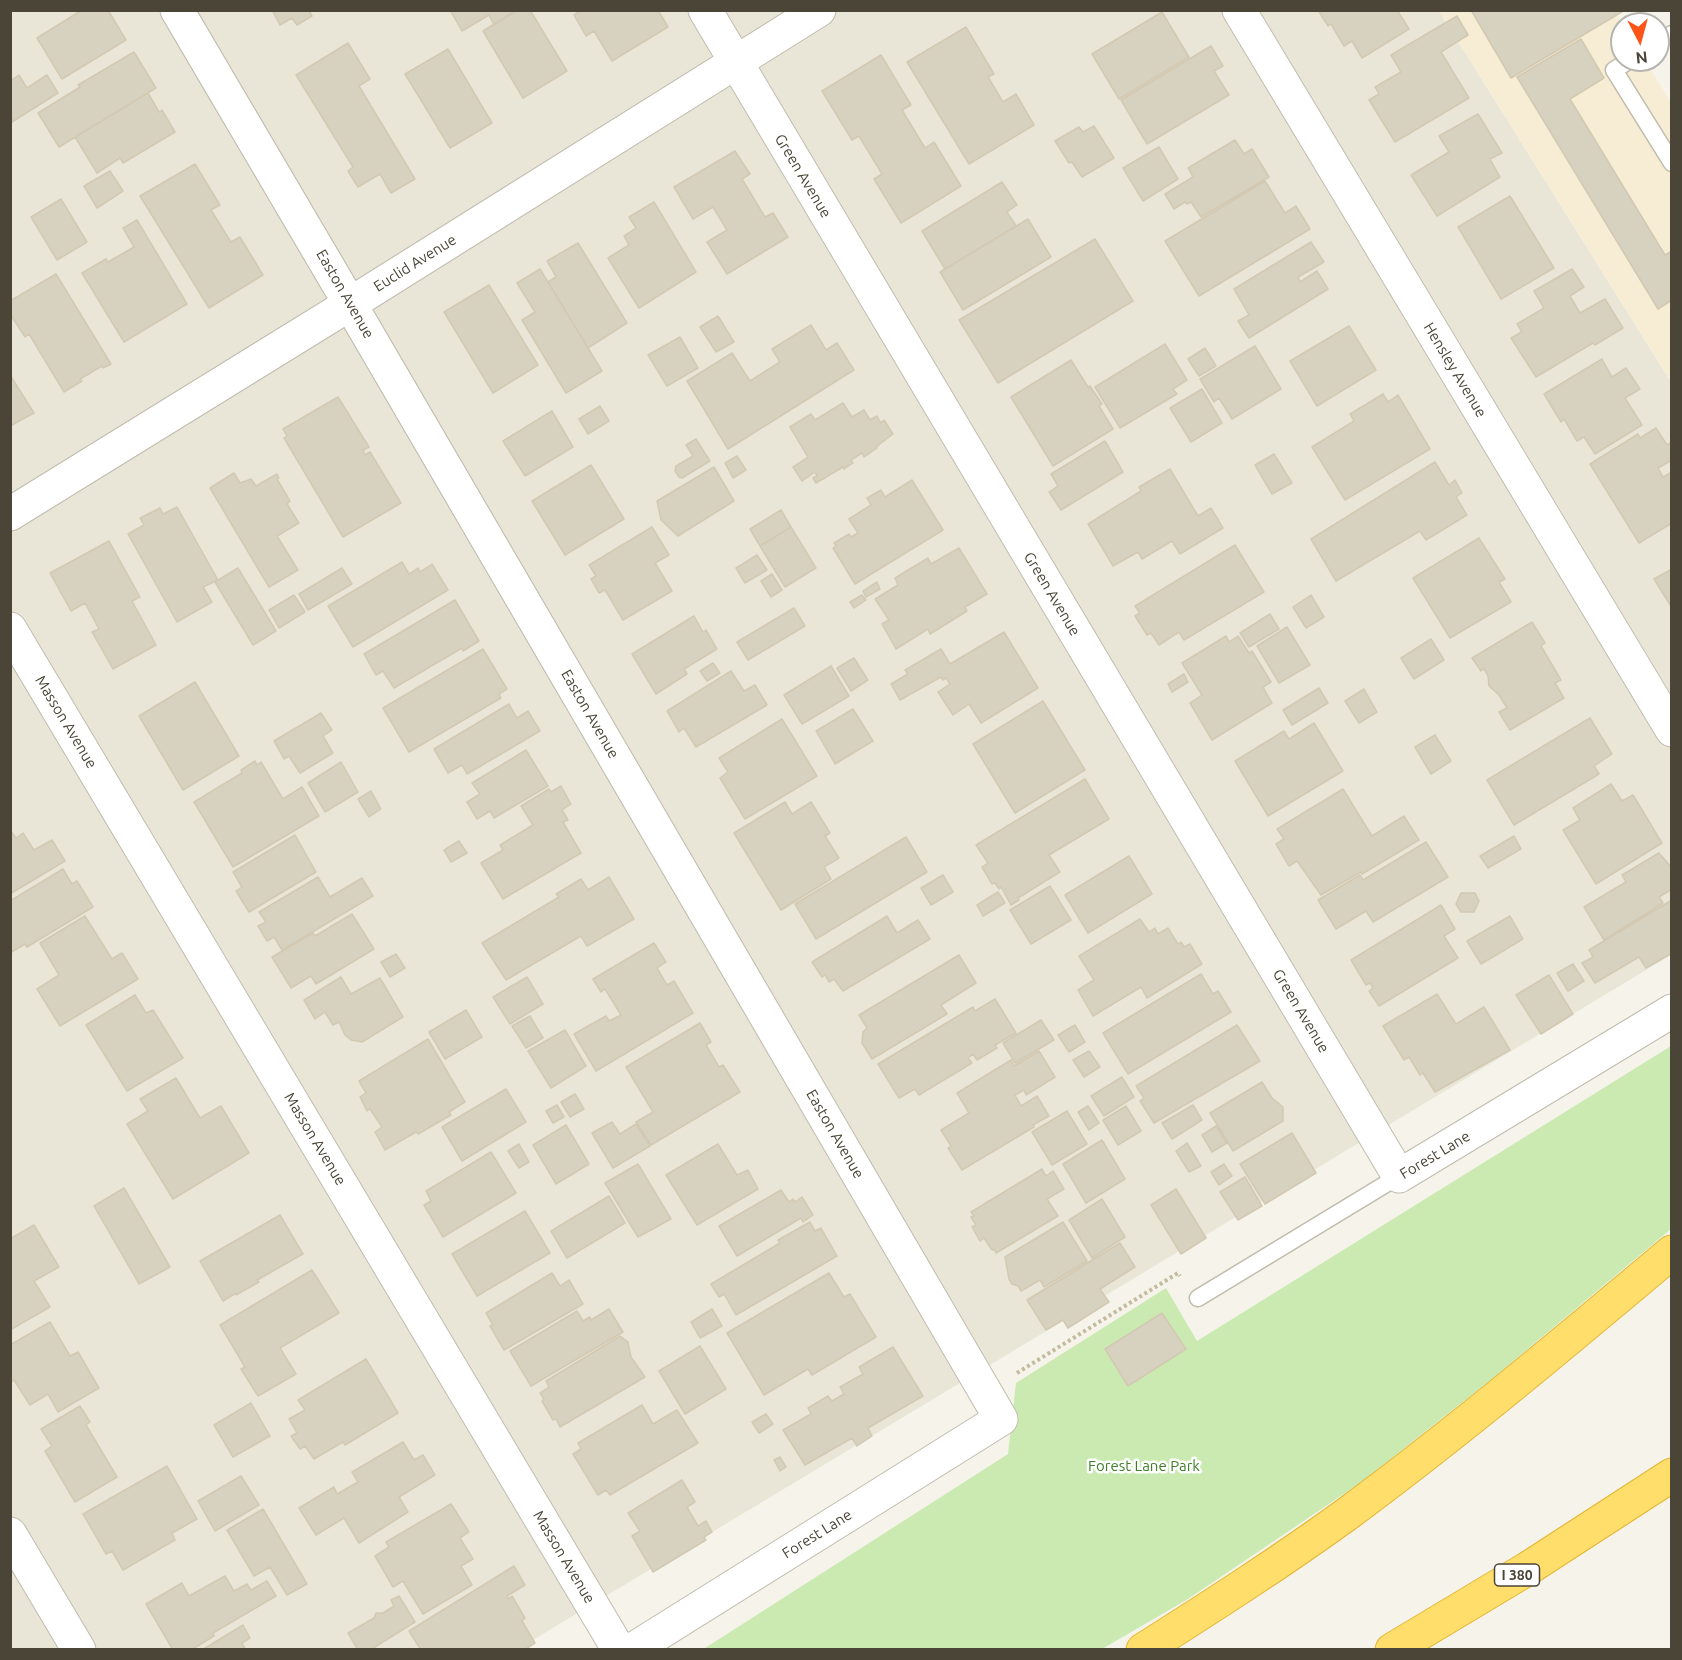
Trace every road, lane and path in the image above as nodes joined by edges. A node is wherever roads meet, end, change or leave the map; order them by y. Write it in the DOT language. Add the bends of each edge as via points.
graph roads {
  1 [pos="177,10"];
  2 [pos="705,10"];
  3 [pos="819,10"];
  4 [pos="1239,10"];
  5 [pos="735,62"];
  6 [pos="1615,72"];
  7 [pos="1671,163"];
  8 [pos="351,304"];
  9 [pos="10,514"];
  10 [pos="10,629"];
  11 [pos="1671,730"];
  12 [pos="1671,1011"];
  13 [pos="1399,1176"];
  14 [pos="1671,1252"];
  15 [pos="1198,1298"];
  16 [pos="994,1406"];
  17 [pos="1671,1475"];
  18 [pos="10,1534"];
  19 [pos="79,1650"];
  20 [pos="620,1650"];
  21 [pos="632,1650"];
  22 [pos="1143,1650"];
  23 [pos="1392,1650"];
  1 -- 8 [label="street, Easton Avenue"];
  2 -- 5 [label="street, Green Avenue"];
  3 -- 5 [label="street, Euclid Avenue"];
  4 -- 11 [label="street, Hensley Avenue"];
  5 -- 8 [label="street, Euclid Avenue"];
  5 -- 13 [label="street, Green Avenue"];
  6 -- 7 [label="lane"];
  8 -- 9 [label="street, Euclid Avenue"];
  8 -- 16 [label="street, Easton Avenue"];
  10 -- 20 [label="street, Masson Avenue"];
  12 -- 13 [label="street, Forest Lane"];
  13 -- 15 [label="lane, Forest Lane"];
  14 -- 22 [label="highway" via="1546,1358 1346,1514"];
  15 -- 16 [label="path" via="1178,1273"];
  16 -- 21 [label="street, Forest Lane"];
  17 -- 23 [label="highway, I 380" via="1527,1569"];
  18 -- 19 [label="street"];
}
